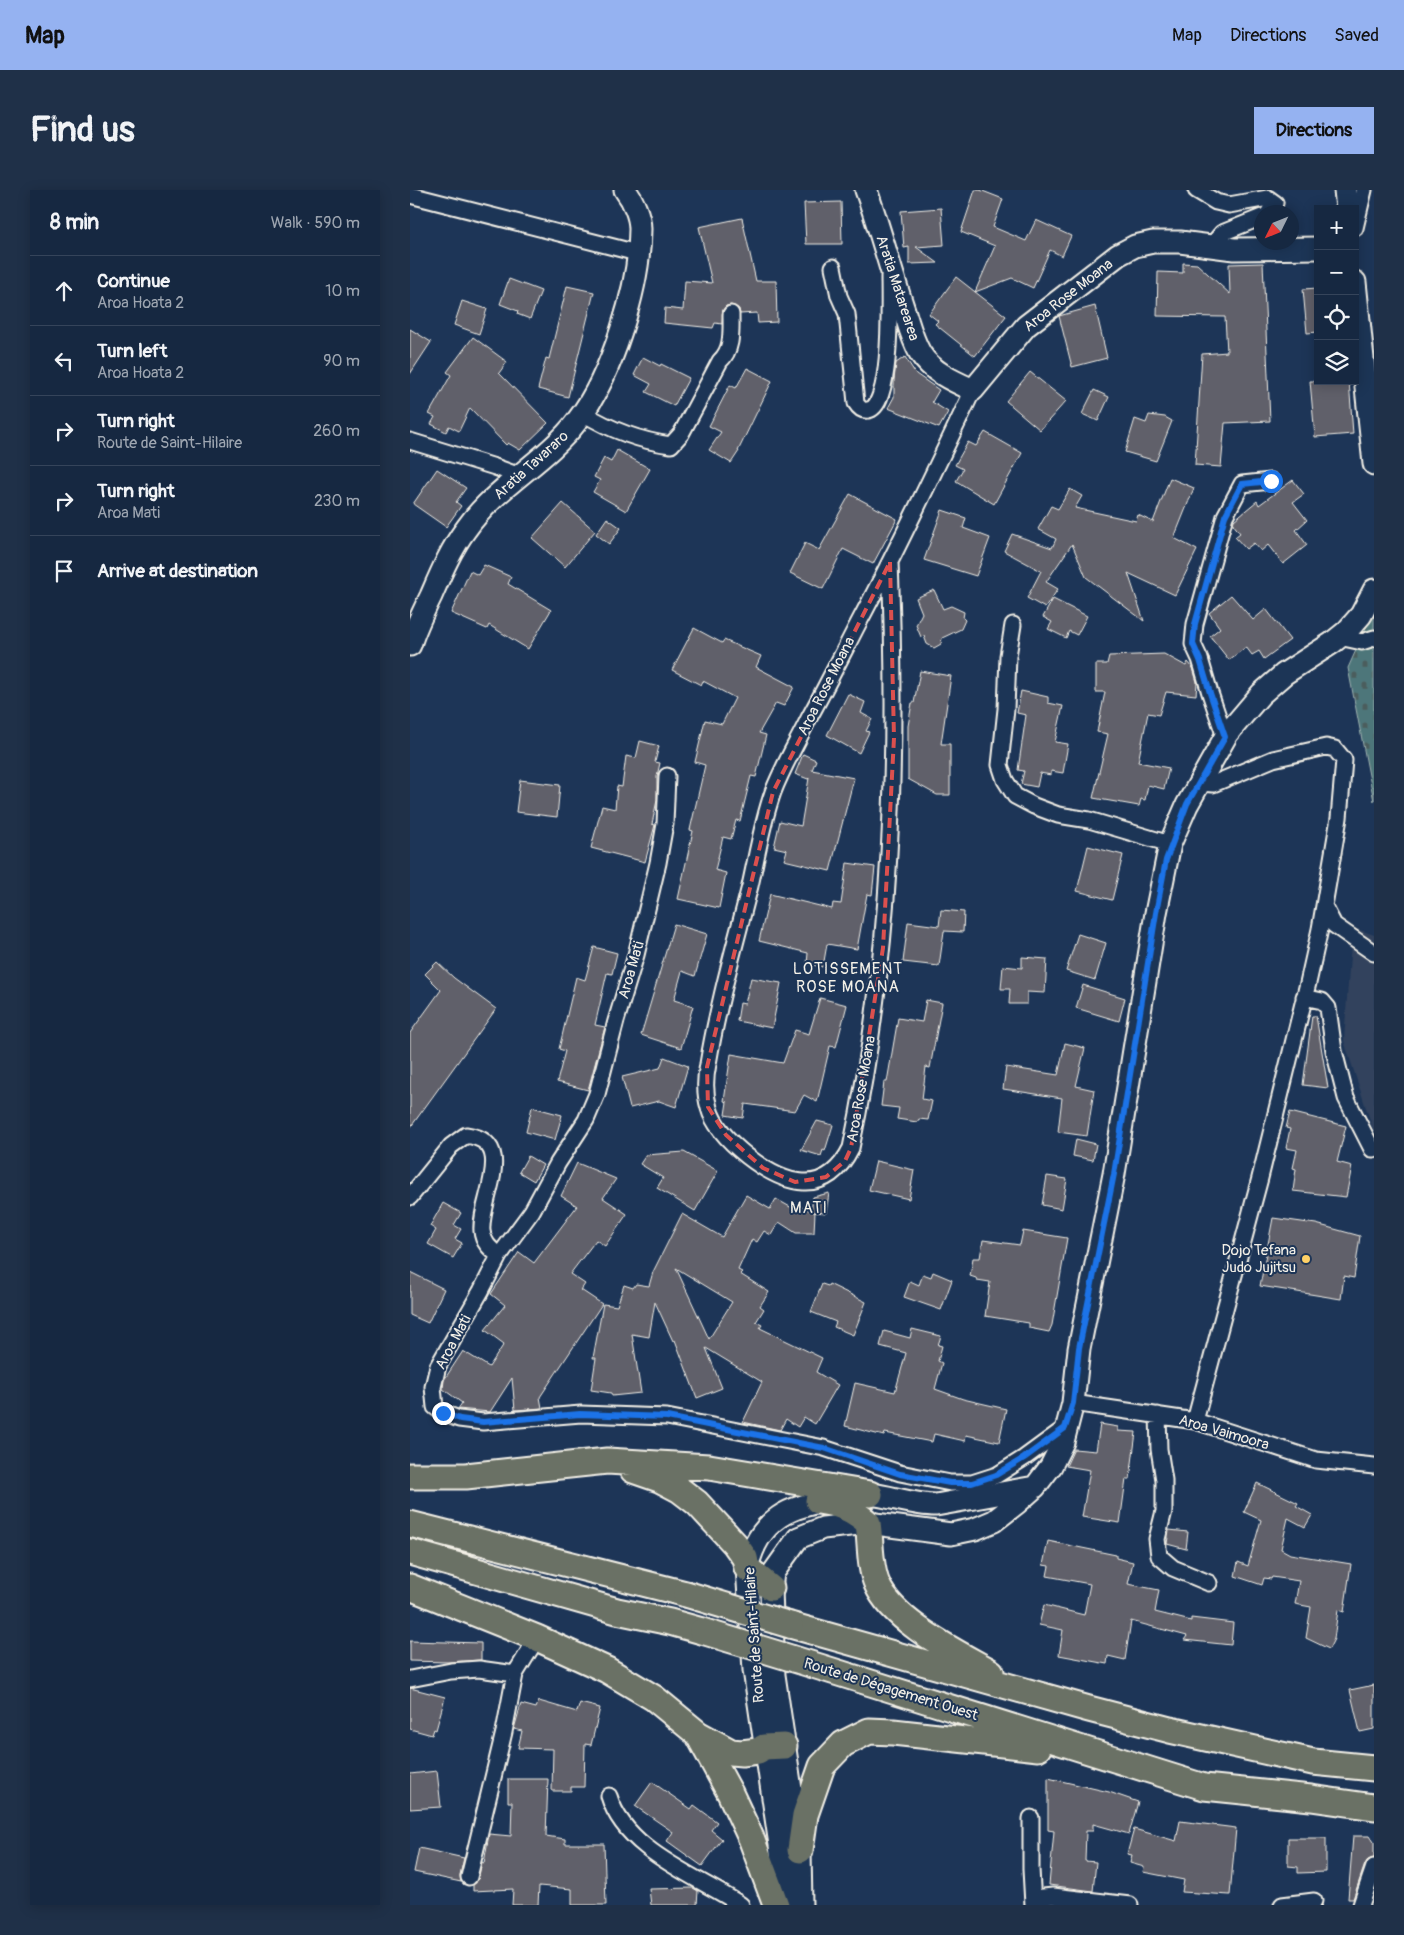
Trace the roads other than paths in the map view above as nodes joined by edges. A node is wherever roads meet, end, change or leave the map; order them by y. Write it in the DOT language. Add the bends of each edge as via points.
graph roads {
  1 [pos="625,190"];
  2 [pos="866,190"];
  3 [pos="1196,190"];
  4 [pos="1345,190"];
  5 [pos="1364,190"];
  6 [pos="410,195"];
  7 [pos="1274,205"];
  8 [pos="1347,205"];
  9 [pos="1359,211"];
  10 [pos="1254,220"];
  11 [pos="1210,246"];
  12 [pos="1314,248"];
  13 [pos="637,253"];
  14 [pos="889,265"];
  15 [pos="833,267"];
  16 [pos="1356,295"];
  17 [pos="731,314"];
  18 [pos="973,390"];
  19 [pos="583,413"];
  20 [pos="410,441"];
  21 [pos="1374,464"];
  22 [pos="520,476"];
  23 [pos="1271,481"];
  24 [pos="890,562"];
  25 [pos="1374,590"];
  26 [pos="1013,625"];
  27 [pos="1339,638"];
  28 [pos="1374,638"];
  29 [pos="410,645"];
  30 [pos="1225,737"];
  31 [pos="667,776"];
  32 [pos="1200,783"];
  33 [pos="1170,844"];
  34 [pos="1324,906"];
  35 [pos="1374,953"];
  36 [pos="1304,997"];
  37 [pos="1374,1149"];
  38 [pos="410,1197"];
  39 [pos="499,1256"];
  40 [pos="1073,1403"];
  41 [pos="1158,1415"];
  42 [pos="1195,1421"];
  43 [pos="1065,1428"];
  44 [pos="607,1461"];
  45 [pos="1374,1466"];
  46 [pos="410,1476"];
  47 [pos="1035,1487"];
  48 [pos="870,1494"];
  49 [pos="818,1501"];
  50 [pos="868,1523"];
  51 [pos="410,1524"];
  52 [pos="410,1552"];
  53 [pos="747,1568"];
  54 [pos="1209,1583"];
  55 [pos="410,1587"];
  56 [pos="770,1588"];
  57 [pos="537,1638"];
  58 [pos="515,1674"];
  59 [pos="410,1679"];
  60 [pos="1028,1692"];
  61 [pos="698,1734"];
  62 [pos="774,1746"];
  63 [pos="1374,1768"];
  64 [pos="1204,1787"];
  65 [pos="609,1796"];
  66 [pos="1374,1808"];
  67 [pos="1031,1818"];
  68 [pos="800,1850"];
  69 [pos="1374,1868"];
  70 [pos="469,1877"];
  71 [pos="1034,1902"];
  72 [pos="1314,1902"];
  73 [pos="740,1905"];
  74 [pos="776,1905"];
  75 [pos="787,1905"];
  76 [pos="801,1905"];
  77 [pos="1130,1905"];
  78 [pos="1282,1905"];
  79 [pos="1361,1905"];
  1 -- 13 [label="main road, Aratia Tavararo" via="640,227"];
  2 -- 14 [label="main road, Aratia Matarearea"];
  3 -- 7 [label="street" via="1216,202 1229,205 1268,198"];
  4 -- 8 [label="main road"];
  5 -- 9 [label="street"];
  6 -- 13 [label="street"];
  10 -- 11 [label="street" via="1222,233"];
  11 -- 12 [label="main road, Aroa Rose Moana" via="1234,249"];
  11 -- 18 [label="main road, Aroa Rose Moana" via="1153,242 1135,246 1118,255 1026,326"];
  13 -- 19 [label="main road, Aratia Tavararo" via="621,333"];
  14 -- 15 [label="street" via="888,356 883,387 878,403 872,410 865,411 856,403 847,314 839,296"];
  14 -- 18 [label="main road, Aratia Matarearea" via="920,353 947,378"];
  16 -- 21 [label="main road"];
  17 -- 19 [label="street" via="727,354 720,361 681,434 671,445 607,427"];
  18 -- 24 [label="street, Aroa Rose Moana"];
  19 -- 22 [label="main road, Aratia Tavararo" via="554,447"];
  20 -- 22 [label="street"];
  22 -- 29 [label="main road, Aratia Tavararo" via="467,527 451,552"];
  23 -- 30 [label="street" via="1242,484 1237,492 1225,516 1195,624 1193,644"];
  24 -- 24 [label="street, Aroa Rose Moana" via="773,792 735,939 707,1067 708,1107 714,1120 740,1150 763,1168 795,1182 826,1177 845,1161 851,1148 875,1007 888,888 894,738"];
  25 -- 27 [label="main road, Route de Saint-Hilaire" via="1361,615"];
  26 -- 33 [label="street" via="1000,765 1015,796 1058,815 1089,820"];
  27 -- 28 [label="street" via="1362,642"];
  27 -- 30 [label="main road, Route de Saint-Hilaire" via="1284,674 1261,694"];
  30 -- 32 [label="main road, Route de Saint-Hilaire"];
  31 -- 39 [label="street, Aroa Mati" via="665,824 658,864 597,1094 586,1120 532,1211"];
  32 -- 33 [label="main road, Route de Saint-Hilaire"];
  32 -- 34 [label="street" via="1213,784 1305,751 1326,747 1335,749 1344,760 1344,778"];
  33 -- 40 [label="main road, Route de Saint-Hilaire" via="1114,1174 1079,1348"];
  34 -- 35 [label="street" via="1334,925"];
  34 -- 36 [label="street"];
  36 -- 37 [label="street" via="1322,1001 1328,1008 1334,1051 1346,1098"];
  36 -- 42 [label="street"];
  38 -- 39 [label="street" via="451,1146 466,1135 488,1143 493,1152 493,1174 482,1230 486,1245"];
  39 -- 43 [label="street, Aroa Mati" via="438,1366 433,1386 435,1407 460,1419 483,1422 580,1414 667,1417 824,1448 900,1474 950,1483 972,1483 996,1475"];
  40 -- 41 [label="street, Aroa Vaimoora"];
  40 -- 43 [label="main road, Route de Saint-Hilaire"];
  41 -- 42 [label="street, Aroa Vaimoora"];
  41 -- 54 [label="street" via="1164,1480 1164,1511 1157,1538 1159,1556 1173,1568"];
  42 -- 45 [label="street, Aroa Vaimoora" via="1316,1460"];
  43 -- 47 [label="main road, Route de Saint-Hilaire" via="1051,1466"];
  44 -- 46 [label="highway" via="466,1476"];
  44 -- 48 [label="highway" via="709,1467"];
  44 -- 53 [label="highway" via="659,1479 698,1502 736,1544"];
  47 -- 48 [label="main road, Route de Saint-Hilaire" via="936,1506"];
  47 -- 50 [label="main road, Route de Saint-Hilaire" via="994,1521 976,1529 951,1534"];
  48 -- 49 [label="main road, Route de Saint-Hilaire"];
  49 -- 50 [label="highway" via="846,1507"];
  49 -- 53 [label="main road, Route de Saint-Hilaire" via="786,1511 770,1524 757,1539"];
  50 -- 56 [label="main road, Route de Saint-Hilaire" via="823,1528 798,1538 773,1572"];
  50 -- 60 [label="highway" via="874,1576 891,1606 935,1640"];
  51 -- 60 [label="highway, bridge" via="686,1594"];
  52 -- 64 [label="highway, Route de Dégagement Ouest, bridge" via="794,1658"];
  53 -- 56 [label="highway"];
  53 -- 62 [label="main road, Route de Saint-Hilaire" via="754,1670"];
  55 -- 57 [label="highway"];
  56 -- 62 [label="main road, Route de Saint-Hilaire"];
  57 -- 58 [label="street"];
  57 -- 61 [label="highway" via="607,1670 654,1698"];
  58 -- 59 [label="street" via="480,1669"];
  58 -- 70 [label="street"];
  60 -- 63 [label="highway" via="1170,1730 1313,1762"];
  61 -- 62 [label="highway" via="731,1752 742,1753"];
  61 -- 74 [label="highway" via="751,1838"];
  62 -- 68 [label="main road, Route de Saint-Hilaire"];
  62 -- 75 [label="main road, Route de Saint-Hilaire"];
  64 -- 66 [label="highway, Route de Dégagement Ouest"];
  64 -- 68 [label="highway" via="1032,1746 869,1731 842,1744 822,1766 805,1815"];
  65 -- 73 [label="street" via="613,1810 646,1847"];
  67 -- 71 [label="street"];
  68 -- 76 [label="main road, Route de Saint-Hilaire"];
  69 -- 79 [label="street"];
  71 -- 77 [label="street" via="1053,1896"];
  72 -- 78 [label="street"];
}
